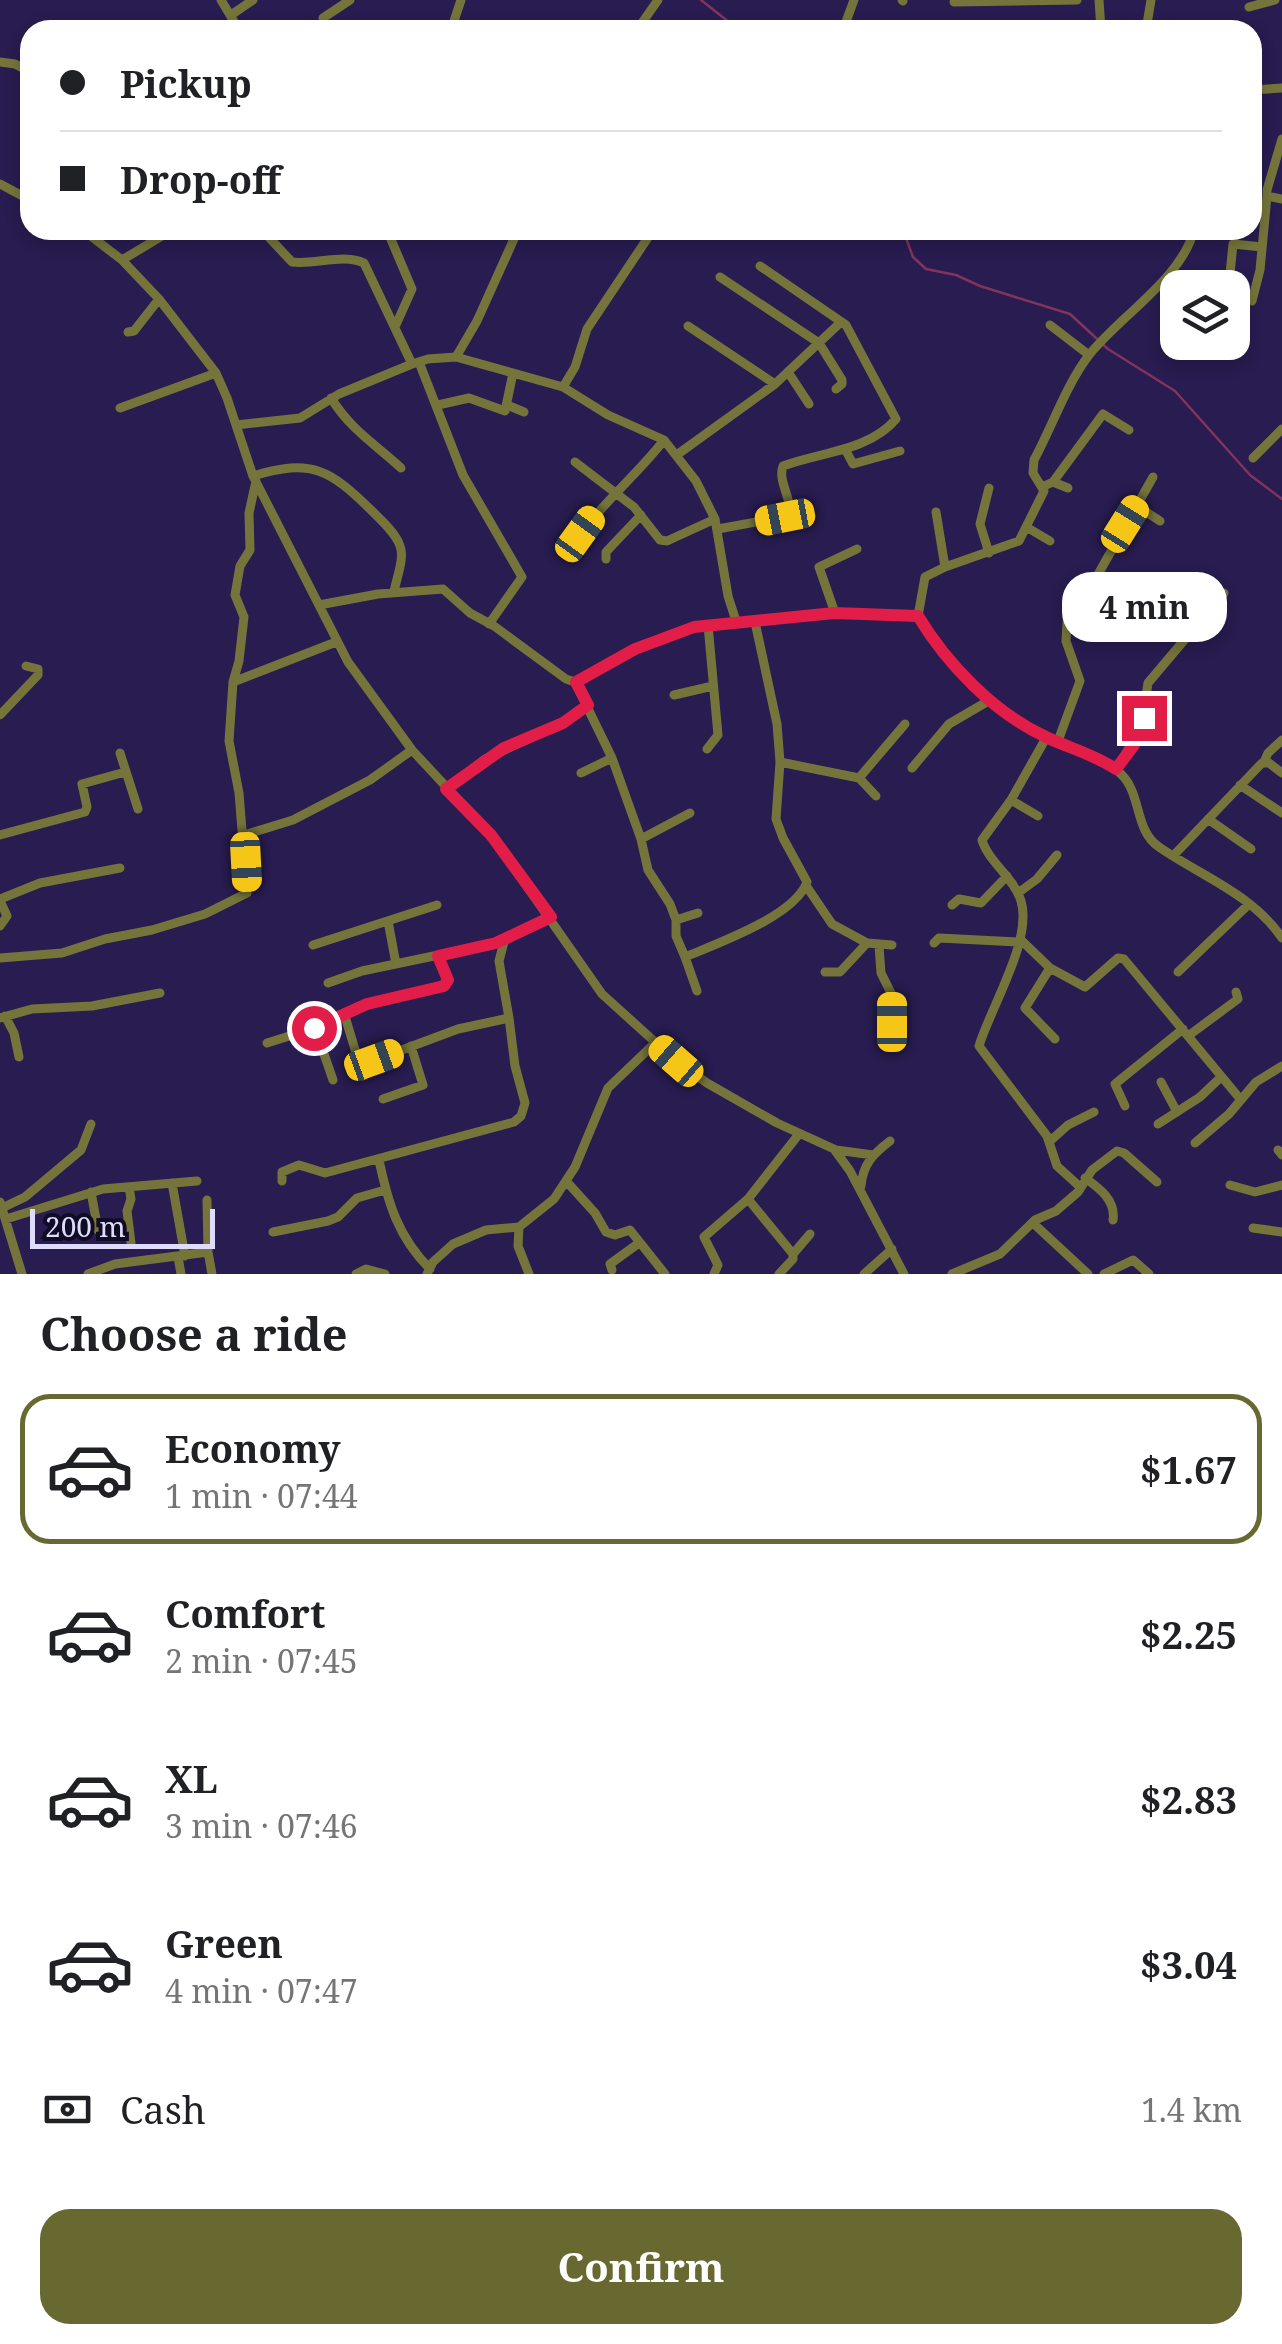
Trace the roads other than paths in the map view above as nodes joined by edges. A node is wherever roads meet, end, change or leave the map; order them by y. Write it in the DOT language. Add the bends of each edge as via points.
graph roads {
  1 [pos="221,0"];
  2 [pos="252,0"];
  3 [pos="350,0"];
  4 [pos="1077,0"];
  5 [pos="1274,0"];
  6 [pos="1016,1"];
  7 [pos="1039,1"];
  8 [pos="954,2"];
  9 [pos="1249,7"];
  10 [pos="231,15"];
  11 [pos="322,18"];
  12 [pos="234,20"];
  13 [pos="1282,139"];
  14 [pos="1267,196"];
  15 [pos="1282,199"];
  16 [pos="97,240"];
  17 [pos="154,240"];
  18 [pos="271,240"];
  19 [pos="391,240"];
  20 [pos="514,240"];
  21 [pos="646,240"];
  22 [pos="1190,240"];
  23 [pos="1262,247"];
  24 [pos="122,260"];
  25 [pos="760,266"];
  26 [pos="1230,270"];
  27 [pos="720,278"];
  28 [pos="159,299"];
  29 [pos="1252,301"];
  30 [pos="841,322"];
  31 [pos="1050,325"];
  32 [pos="394,326"];
  33 [pos="688,326"];
  34 [pos="128,332"];
  35 [pos="819,343"];
  36 [pos="1089,355"];
  37 [pos="456,357"];
  38 [pos="415,363"];
  39 [pos="788,372"];
  40 [pos="216,373"];
  41 [pos="513,373"];
  42 [pos="775,384"];
  43 [pos="563,387"];
  44 [pos="836,389"];
  45 [pos="331,398"];
  46 [pos="809,404"];
  47 [pos="438,405"];
  48 [pos="506,405"];
  49 [pos="120,408"];
  50 [pos="524,412"];
  51 [pos="236,425"];
  52 [pos="1282,429"];
  53 [pos="1129,430"];
  54 [pos="664,440"];
  55 [pos="845,450"];
  56 [pos="900,451"];
  57 [pos="678,454"];
  58 [pos="1252,458"];
  59 [pos="575,462"];
  60 [pos="401,468"];
  61 [pos="1153,477"];
  62 [pos="255,479"];
  63 [pos="1048,484"];
  64 [pos="989,488"];
  65 [pos="1068,488"];
  66 [pos="616,491"];
  67 [pos="1137,506"];
  68 [pos="936,512"];
  69 [pos="641,515"];
  70 [pos="1160,521"];
  71 [pos="717,524"];
  72 [pos="1028,528"];
  73 [pos="580,534"];
  74 [pos="1050,541"];
  75 [pos="857,549"];
  76 [pos="988,553"];
  77 [pos="606,559"];
  78 [pos="945,566"];
  79 [pos="394,592"];
  80 [pos="1224,593"];
  81 [pos="320,604"];
  82 [pos="834,613"];
  83 [pos="918,616"];
  84 [pos="736,621"];
  85 [pos="756,622"];
  86 [pos="490,624"];
  87 [pos="708,625"];
  88 [pos="336,642"];
  89 [pos="26,666"];
  90 [pos="232,682"];
  91 [pos="576,682"];
  92 [pos="713,686"];
  93 [pos="674,695"];
  94 [pos="990,700"];
  95 [pos="588,705"];
  96 [pos="0,715"];
  97 [pos="905,724"];
  98 [pos="1046,738"];
  99 [pos="1282,740"];
  100 [pos="1058,741"];
  101 [pos="707,748"];
  102 [pos="412,750"];
  103 [pos="120,753"];
  104 [pos="612,758"];
  105 [pos="780,762"];
  106 [pos="1264,762"];
  107 [pos="912,768"];
  108 [pos="1116,769"];
  109 [pos="124,772"];
  110 [pos="581,773"];
  111 [pos="1282,773"];
  112 [pos="859,778"];
  113 [pos="1240,786"];
  114 [pos="446,789"];
  115 [pos="876,796"];
  116 [pos="1011,800"];
  117 [pos="138,809"];
  118 [pos="690,813"];
  119 [pos="1282,813"];
  120 [pos="1038,816"];
  121 [pos="1208,818"];
  122 [pos="0,835"];
  123 [pos="244,836"];
  124 [pos="641,838"];
  125 [pos="1252,849"];
  126 [pos="1057,855"];
  127 [pos="1174,855"];
  128 [pos="120,868"];
  129 [pos="1007,876"];
  130 [pos="807,887"];
  131 [pos="1018,893"];
  132 [pos="0,900"];
  133 [pos="952,904"];
  134 [pos="1249,904"];
  135 [pos="438,905"];
  136 [pos="698,913"];
  137 [pos="551,917"];
  138 [pos="676,920"];
  139 [pos="388,922"];
  140 [pos="0,926"];
  141 [pos="505,938"];
  142 [pos="1282,938"];
  143 [pos="1019,941"];
  144 [pos="867,942"];
  145 [pos="934,943"];
  146 [pos="312,945"];
  147 [pos="892,945"];
  148 [pos="879,946"];
  149 [pos="438,956"];
  150 [pos="685,957"];
  151 [pos="0,958"];
  152 [pos="396,964"];
  153 [pos="1050,968"];
  154 [pos="824,972"];
  155 [pos="1178,972"];
  156 [pos="328,983"];
  157 [pos="698,992"];
  158 [pos="1236,992"];
  159 [pos="160,993"];
  160 [pos="344,1013"];
  161 [pos="3,1017"];
  162 [pos="508,1018"];
  163 [pos="314,1028"];
  164 [pos="1186,1032"];
  165 [pos="1054,1039"];
  166 [pos="267,1043"];
  167 [pos="655,1043"];
  168 [pos="411,1046"];
  169 [pos="892,1046"];
  170 [pos="19,1057"];
  171 [pos="374,1060"];
  172 [pos="1282,1066"];
  173 [pos="362,1076"];
  174 [pos="1220,1078"];
  175 [pos="333,1080"];
  176 [pos="1161,1082"];
  177 [pos="383,1100"];
  178 [pos="1242,1100"];
  179 [pos="1125,1106"];
  180 [pos="1094,1112"];
  181 [pos="1177,1112"];
  182 [pos="91,1124"];
  183 [pos="1158,1124"];
  184 [pos="799,1134"];
  185 [pos="890,1141"];
  186 [pos="1050,1142"];
  187 [pos="1196,1143"];
  188 [pos="834,1149"];
  189 [pos="873,1154"];
  190 [pos="379,1160"];
  191 [pos="197,1181"];
  192 [pos="282,1181"];
  193 [pos="566,1182"];
  194 [pos="1082,1182"];
  195 [pos="1157,1182"];
  196 [pos="172,1183"];
  197 [pos="1230,1185"];
  198 [pos="1282,1186"];
  199 [pos="129,1187"];
  200 [pos="860,1189"];
  201 [pos="385,1190"];
  202 [pos="91,1192"];
  203 [pos="748,1199"];
  204 [pos="207,1200"];
  205 [pos="1,1204"];
  206 [pos="1113,1220"];
  207 [pos="1033,1223"];
  208 [pos="4,1226"];
  209 [pos="519,1227"];
  210 [pos="1253,1228"];
  211 [pos="98,1230"];
  212 [pos="273,1232"];
  213 [pos="1282,1232"];
  214 [pos="810,1234"];
  215 [pos="131,1243"];
  216 [pos="639,1243"];
  217 [pos="892,1249"];
  218 [pos="208,1252"];
  219 [pos="793,1254"];
  220 [pos="182,1257"];
  221 [pos="147,1260"];
  222 [pos="988,1261"];
  223 [pos="117,1269"];
  224 [pos="612,1270"];
  225 [pos="428,1271"];
  226 [pos="373,1272"];
  227 [pos="22,1274"];
  228 [pos="88,1274"];
  229 [pos="151,1274"];
  230 [pos="182,1274"];
  231 [pos="212,1274"];
  232 [pos="356,1274"];
  233 [pos="384,1274"];
  234 [pos="528,1274"];
  235 [pos="665,1274"];
  236 [pos="714,1274"];
  237 [pos="779,1274"];
  238 [pos="864,1274"];
  239 [pos="904,1274"];
  240 [pos="952,1274"];
  241 [pos="996,1274"];
  242 [pos="1088,1274"];
  243 [pos="1104,1274"];
  244 [pos="1149,1274"];
  1 -- 10 [label="street"];
  2 -- 10 [label="street"];
  3 -- 11 [label="street"];
  4 -- 7 [label="street"];
  5 -- 9 [label="street"];
  6 -- 7 [label="street"];
  6 -- 8 [label="street"];
  10 -- 12 [label="street"];
  13 -- 14 [label="street"];
  14 -- 15 [label="street"];
  14 -- 23 [label="street"];
  16 -- 24 [label="street"];
  17 -- 24 [label="street"];
  18 -- 32 [label="street" via="292,262 364,263"];
  19 -- 32 [label="street" via="412,288"];
  20 -- 37 [label="street"];
  21 -- 43 [label="street" via="587,329"];
  22 -- 36 [label="street" via="1182,259"];
  23 -- 26 [label="street" via="1233,244"];
  23 -- 29 [label="street"];
  24 -- 28 [label="street"];
  25 -- 30 [label="street"];
  27 -- 35 [label="street"];
  28 -- 34 [label="street"];
  28 -- 40 [label="street"];
  30 -- 35 [label="street"];
  30 -- 55 [label="street" via="896,419"];
  31 -- 36 [label="street"];
  32 -- 38 [label="street"];
  33 -- 42 [label="street"];
  35 -- 39 [label="street"];
  35 -- 44 [label="street" via="842,380"];
  36 -- 63 [label="street" via="1034,460 1033,473"];
  37 -- 38 [label="street"];
  37 -- 41 [label="street"];
  38 -- 45 [label="street"];
  38 -- 47 [label="street"];
  39 -- 42 [label="street"];
  39 -- 46 [label="street"];
  40 -- 49 [label="street"];
  40 -- 51 [label="street"];
  41 -- 43 [label="street"];
  41 -- 48 [label="street"];
  42 -- 57 [label="street"];
  43 -- 54 [label="street"];
  45 -- 51 [label="street" via="300,418"];
  45 -- 60 [label="street" via="354,430"];
  47 -- 48 [label="street" via="469,398 503,411"];
  47 -- 86 [label="street" via="463,474 522,577"];
  48 -- 50 [label="street"];
  51 -- 62 [label="street"];
  52 -- 58 [label="street"];
  53 -- 63 [label="street" via="1104,414"];
  54 -- 57 [label="street"];
  54 -- 66 [label="street"];
  55 -- 56 [label="street" via="854,464"];
  55 -- 71 [label="street" via="781,468 788,516"];
  57 -- 71 [label="street"];
  59 -- 66 [label="street"];
  61 -- 67 [label="street"];
  62 -- 79 [label="street" via="295,468 334,475 400,544"];
  62 -- 81 [label="street"];
  62 -- 90 [label="street" via="252,542 234,594 244,617"];
  63 -- 65 [label="street"];
  63 -- 72 [label="street"];
  64 -- 76 [label="street" via="980,524"];
  66 -- 69 [label="street"];
  66 -- 73 [label="street"];
  67 -- 70 [label="street"];
  67 -- 100 [label="street" via="1067,622 1066,641 1080,681"];
  68 -- 78 [label="street"];
  69 -- 71 [label="street" via="663,541"];
  69 -- 77 [label="street"];
  71 -- 84 [label="street"];
  72 -- 74 [label="street"];
  72 -- 76 [label="street" via="1014,545"];
  75 -- 82 [label="street" via="819,567"];
  76 -- 78 [label="street"];
  78 -- 83 [label="street" via="923,581"];
  79 -- 81 [label="street"];
  79 -- 86 [label="street" via="442,589"];
  80 -- 108 [label="street" via="1148,683 1141,729"];
  81 -- 88 [label="street"];
  82 -- 83 [label="street"];
  82 -- 85 [label="street"];
  83 -- 94 [label="street"];
  84 -- 85 [label="street"];
  84 -- 87 [label="street"];
  85 -- 105 [label="street"];
  86 -- 91 [label="street"];
  87 -- 91 [label="street" via="635,649"];
  87 -- 92 [label="street"];
  88 -- 90 [label="street"];
  88 -- 102 [label="street"];
  89 -- 96 [label="street" via="39,673"];
  90 -- 123 [label="street" via="229,741"];
  91 -- 95 [label="street"];
  92 -- 93 [label="street"];
  92 -- 101 [label="street" via="718,735"];
  94 -- 98 [label="street"];
  94 -- 107 [label="street" via="948,724"];
  95 -- 104 [label="street"];
  95 -- 114 [label="street" via="504,748"];
  97 -- 112 [label="street"];
  98 -- 100 [label="street"];
  98 -- 116 [label="street"];
  99 -- 106 [label="street"];
  100 -- 108 [label="street"];
  102 -- 114 [label="street"];
  102 -- 123 [label="street" via="293,820"];
  103 -- 109 [label="street"];
  104 -- 110 [label="street"];
  104 -- 124 [label="street"];
  105 -- 112 [label="street"];
  105 -- 130 [label="street" via="776,818"];
  106 -- 111 [label="street"];
  106 -- 113 [label="street"];
  108 -- 127 [label="street" via="1132,789 1145,832"];
  109 -- 117 [label="street"];
  109 -- 122 [label="street" via="83,783 85,812"];
  112 -- 115 [label="street"];
  113 -- 119 [label="street"];
  113 -- 121 [label="street"];
  114 -- 137 [label="street" via="491,835"];
  116 -- 120 [label="street"];
  116 -- 129 [label="street" via="982,840"];
  118 -- 124 [label="street"];
  121 -- 125 [label="street"];
  121 -- 127 [label="street"];
  123 -- 151 [label="street" via="247,890 240,898 192,919 62,953"];
  124 -- 138 [label="street" via="648,870"];
  126 -- 131 [label="street"];
  127 -- 134 [label="street"];
  128 -- 132 [label="street" via="40,883"];
  129 -- 131 [label="street"];
  129 -- 133 [label="street" via="981,903"];
  130 -- 144 [label="street" via="832,924"];
  130 -- 150 [label="street" via="781,911"];
  131 -- 143 [label="street" via="1024,916"];
  132 -- 140 [label="street" via="7,916"];
  134 -- 142 [label="street"];
  134 -- 155 [label="street"];
  135 -- 139 [label="street"];
  136 -- 138 [label="street"];
  137 -- 141 [label="street"];
  137 -- 167 [label="street" via="602,994"];
  138 -- 150 [label="street"];
  139 -- 146 [label="street"];
  139 -- 152 [label="street"];
  141 -- 149 [label="street"];
  141 -- 162 [label="street" via="498,961"];
  143 -- 145 [label="street"];
  143 -- 153 [label="street"];
  143 -- 186 [label="street" via="980,1049"];
  144 -- 148 [label="street"];
  144 -- 154 [label="street" via="844,969"];
  147 -- 148 [label="street"];
  148 -- 169 [label="street" via="880,973 892,999"];
  149 -- 152 [label="street"];
  149 -- 160 [label="street" via="447,984"];
  150 -- 157 [label="street"];
  152 -- 156 [label="street"];
  153 -- 164 [label="street" via="1084,988 1122,958"];
  153 -- 165 [label="street" via="1025,1008"];
  158 -- 164 [label="street" via="1238,999"];
  159 -- 161 [label="street"];
  160 -- 163 [label="street"];
  160 -- 173 [label="street"];
  161 -- 170 [label="street"];
  162 -- 168 [label="street"];
  162 -- 190 [label="street" via="521,1116"];
  163 -- 166 [label="street"];
  163 -- 175 [label="street"];
  164 -- 174 [label="street"];
  164 -- 179 [label="street" via="1115,1085"];
  167 -- 184 [label="street" via="706,1083"];
  167 -- 193 [label="street" via="608,1088"];
  168 -- 171 [label="street"];
  168 -- 177 [label="street" via="423,1085"];
  172 -- 178 [label="street"];
  174 -- 178 [label="street"];
  174 -- 181 [label="street"];
  176 -- 181 [label="street"];
  178 -- 187 [label="street"];
  180 -- 186 [label="street"];
  181 -- 183 [label="street"];
  182 -- 205 [label="street" via="81,1150 25,1197"];
  184 -- 188 [label="street"];
  184 -- 203 [label="street"];
  185 -- 189 [label="street"];
  186 -- 194 [label="street" via="1057,1166"];
  188 -- 189 [label="street"];
  188 -- 200 [label="street"];
  189 -- 200 [label="street"];
  190 -- 192 [label="street" via="325,1173 299,1166 282,1172"];
  190 -- 201 [label="street"];
  191 -- 196 [label="street"];
  193 -- 209 [label="street"];
  193 -- 216 [label="street" via="606,1232 628,1229"];
  194 -- 195 [label="street" via="1121,1151"];
  194 -- 206 [label="street" via="1108,1199"];
  194 -- 207 [label="street" via="1056,1211"];
  196 -- 199 [label="street"];
  196 -- 220 [label="street"];
  197 -- 198 [label="street" via="1255,1192"];
  199 -- 202 [label="street"];
  199 -- 215 [label="street"];
  200 -- 217 [label="street"];
  201 -- 212 [label="street" via="357,1198 338,1217"];
  201 -- 225 [label="street" via="404,1239"];
  202 -- 208 [label="street"];
  202 -- 211 [label="street"];
  203 -- 219 [label="street"];
  203 -- 236 [label="street" via="704,1237 718,1265"];
  204 -- 218 [label="street"];
  205 -- 208 [label="street"];
  207 -- 222 [label="street"];
  207 -- 242 [label="street"];
  208 -- 227 [label="street"];
  209 -- 225 [label="street" via="463,1238"];
  209 -- 234 [label="street"];
  210 -- 213 [label="street"];
  214 -- 219 [label="street"];
  216 -- 224 [label="street" via="610,1264"];
  216 -- 235 [label="street"];
  217 -- 238 [label="street"];
  217 -- 239 [label="street"];
  218 -- 220 [label="street"];
  218 -- 231 [label="street"];
  219 -- 237 [label="street"];
  220 -- 221 [label="street"];
  220 -- 230 [label="street"];
  221 -- 223 [label="street"];
  221 -- 229 [label="street"];
  222 -- 240 [label="street"];
  222 -- 241 [label="street"];
  223 -- 228 [label="street"];
  226 -- 232 [label="street"];
  226 -- 233 [label="street"];
  243 -- 244 [label="street" via="1133,1260"];
}
